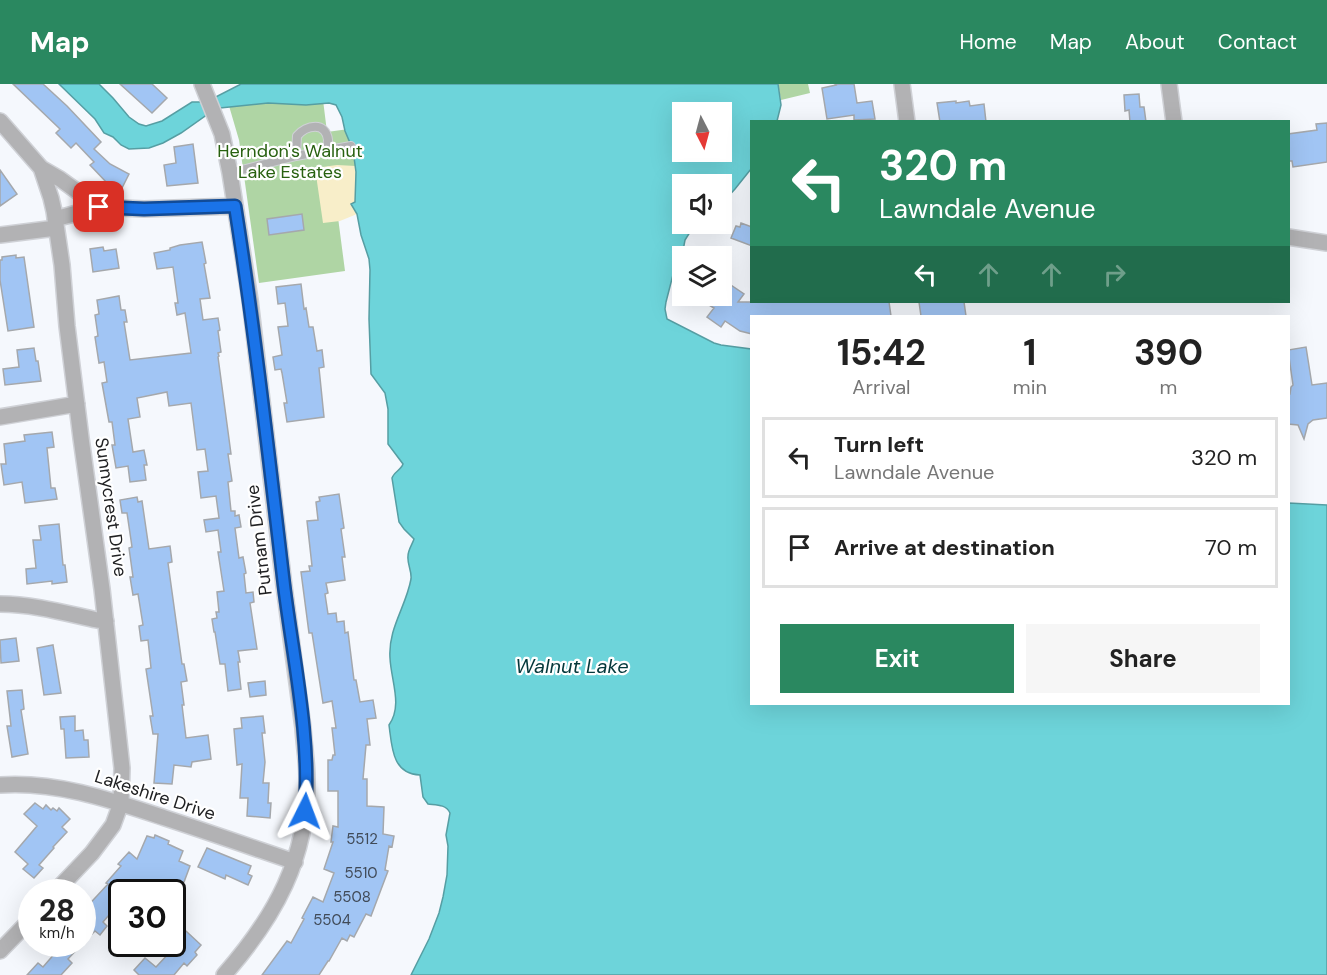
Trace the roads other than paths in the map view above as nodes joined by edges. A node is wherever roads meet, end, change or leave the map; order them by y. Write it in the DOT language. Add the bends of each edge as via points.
graph roads {
  1 [pos="902,84"];
  2 [pos="1169,84"];
  3 [pos="203,86"];
  4 [pos="907,120"];
  5 [pos="1174,120"];
  6 [pos="0,121"];
  7 [pos="351,146"];
  8 [pos="327,150"];
  9 [pos="296,156"];
  10 [pos="41,168"];
  11 [pos="231,173"];
  12 [pos="235,206"];
  13 [pos="99,207"];
  14 [pos="56,224"];
  15 [pos="0,235"];
  16 [pos="1290,237"];
  17 [pos="1327,243"];
  18 [pos="77,404"];
  19 [pos="0,417"];
  20 [pos="0,604"];
  21 [pos="106,621"];
  22 [pos="0,785"];
  23 [pos="121,803"];
  24 [pos="295,862"];
  25 [pos="68,879"];
  26 [pos="18,932"];
  27 [pos="0,951"];
  28 [pos="224,975"];
  1 -- 4 [label="street"];
  2 -- 5 [label="street"];
  3 -- 11 [label="street, Putnam Drive" via="219,123"];
  6 -- 10 [label="street, Sunnycrest Drive"];
  7 -- 8 [label="lane"];
  8 -- 9 [label="lane"];
  8 -- 9 [label="lane" via="325,131 312,126 297,136"];
  9 -- 11 [label="lane"];
  10 -- 13 [label="street"];
  10 -- 14 [label="street, Sunnycrest Drive"];
  11 -- 12 [label="street, Putnam Drive"];
  12 -- 13 [label="street"];
  12 -- 24 [label="street, Putnam Drive" via="307,766 304,822"];
  13 -- 14 [label="street"];
  14 -- 15 [label="street"];
  14 -- 18 [label="street, Sunnycrest Drive"];
  16 -- 17 [label="street"];
  18 -- 19 [label="street"];
  18 -- 21 [label="street, Sunnycrest Drive"];
  20 -- 21 [label="street"];
  21 -- 23 [label="street, Sunnycrest Drive" via="122,768"];
  22 -- 23 [label="street, Lakeshire Drive" via="53,786"];
  23 -- 24 [label="street, Lakeshire Drive"];
  23 -- 25 [label="street, Sunnycrest Drive" via="107,834"];
  24 -- 28 [label="street, Putnam Drive" via="266,921"];
  26 -- 27 [label="street"];
}
